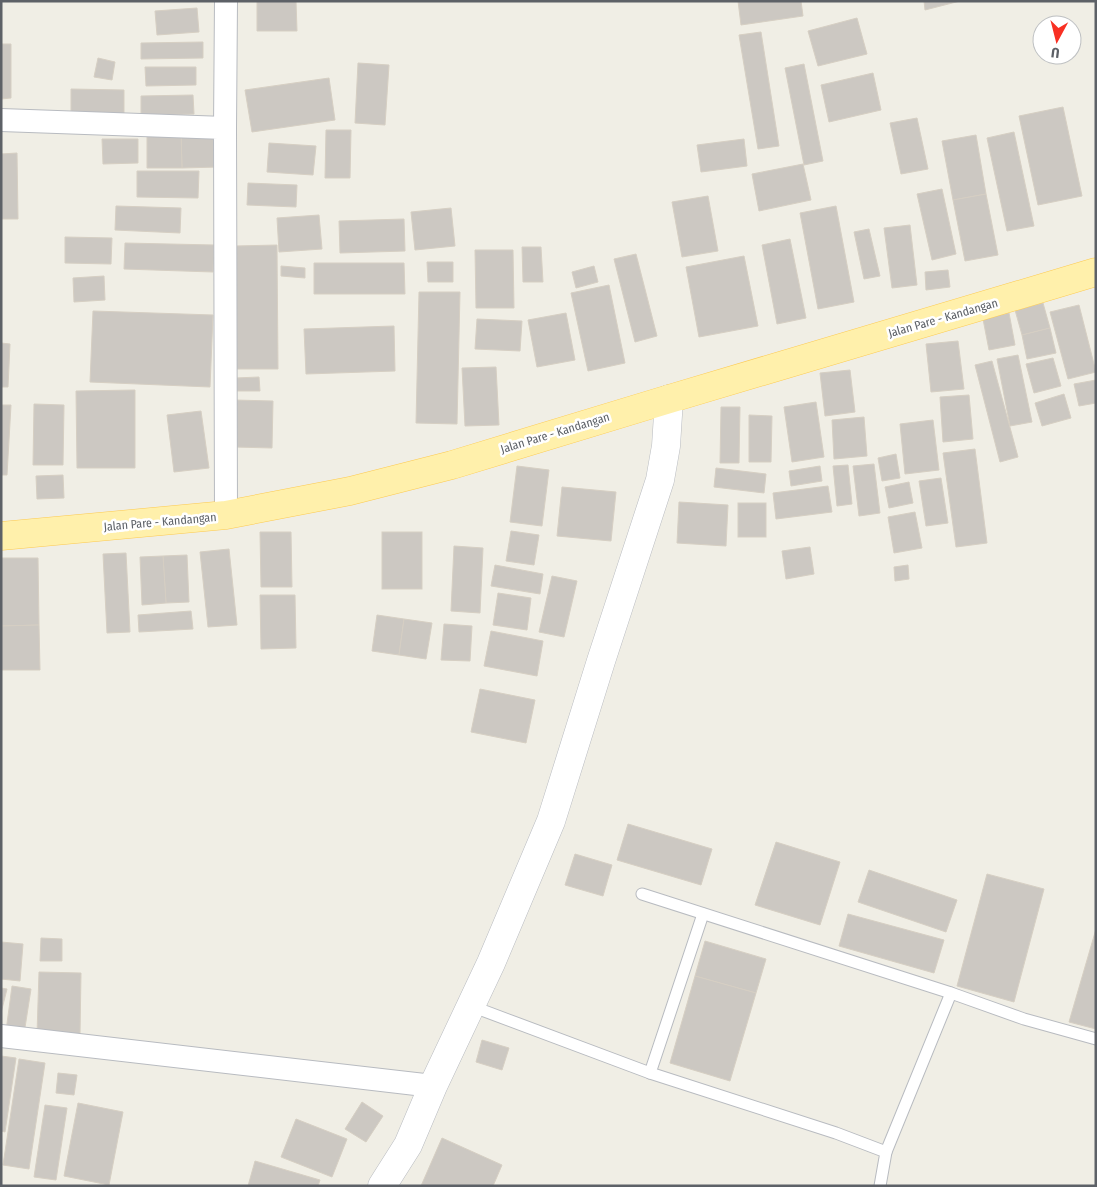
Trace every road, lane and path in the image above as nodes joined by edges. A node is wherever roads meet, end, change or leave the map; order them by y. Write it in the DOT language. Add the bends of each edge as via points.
graph roads {
  1 [pos="226,1"];
  2 [pos="1,120"];
  3 [pos="225,128"];
  4 [pos="1096,272"];
  5 [pos="669,399"];
  6 [pos="226,516"];
  7 [pos="1,536"];
  8 [pos="642,894"];
  9 [pos="703,914"];
  10 [pos="951,993"];
  11 [pos="471,1006"];
  12 [pos="1,1036"];
  13 [pos="1096,1039"];
  14 [pos="650,1073"];
  15 [pos="433,1086"];
  16 [pos="886,1152"];
  17 [pos="382,1186"];
  18 [pos="880,1186"];
  1 -- 3 [label="street"];
  2 -- 3 [label="street"];
  3 -- 6 [label="street"];
  4 -- 5 [label="main road, Jalan Pare - Kandangan"];
  5 -- 6 [label="main road, Jalan Pare - Kandangan" via="443,467 350,491"];
  5 -- 11 [label="street" via="660,480 551,822"];
  6 -- 7 [label="main road, Jalan Pare - Kandangan"];
  8 -- 9 [label="lane"];
  9 -- 10 [label="lane"];
  9 -- 14 [label="lane"];
  10 -- 13 [label="lane" via="1024,1019"];
  10 -- 16 [label="lane"];
  11 -- 14 [label="lane"];
  11 -- 15 [label="street"];
  12 -- 15 [label="street"];
  14 -- 16 [label="lane"];
  15 -- 17 [label="street" via="408,1145"];
  16 -- 18 [label="lane"];
}
